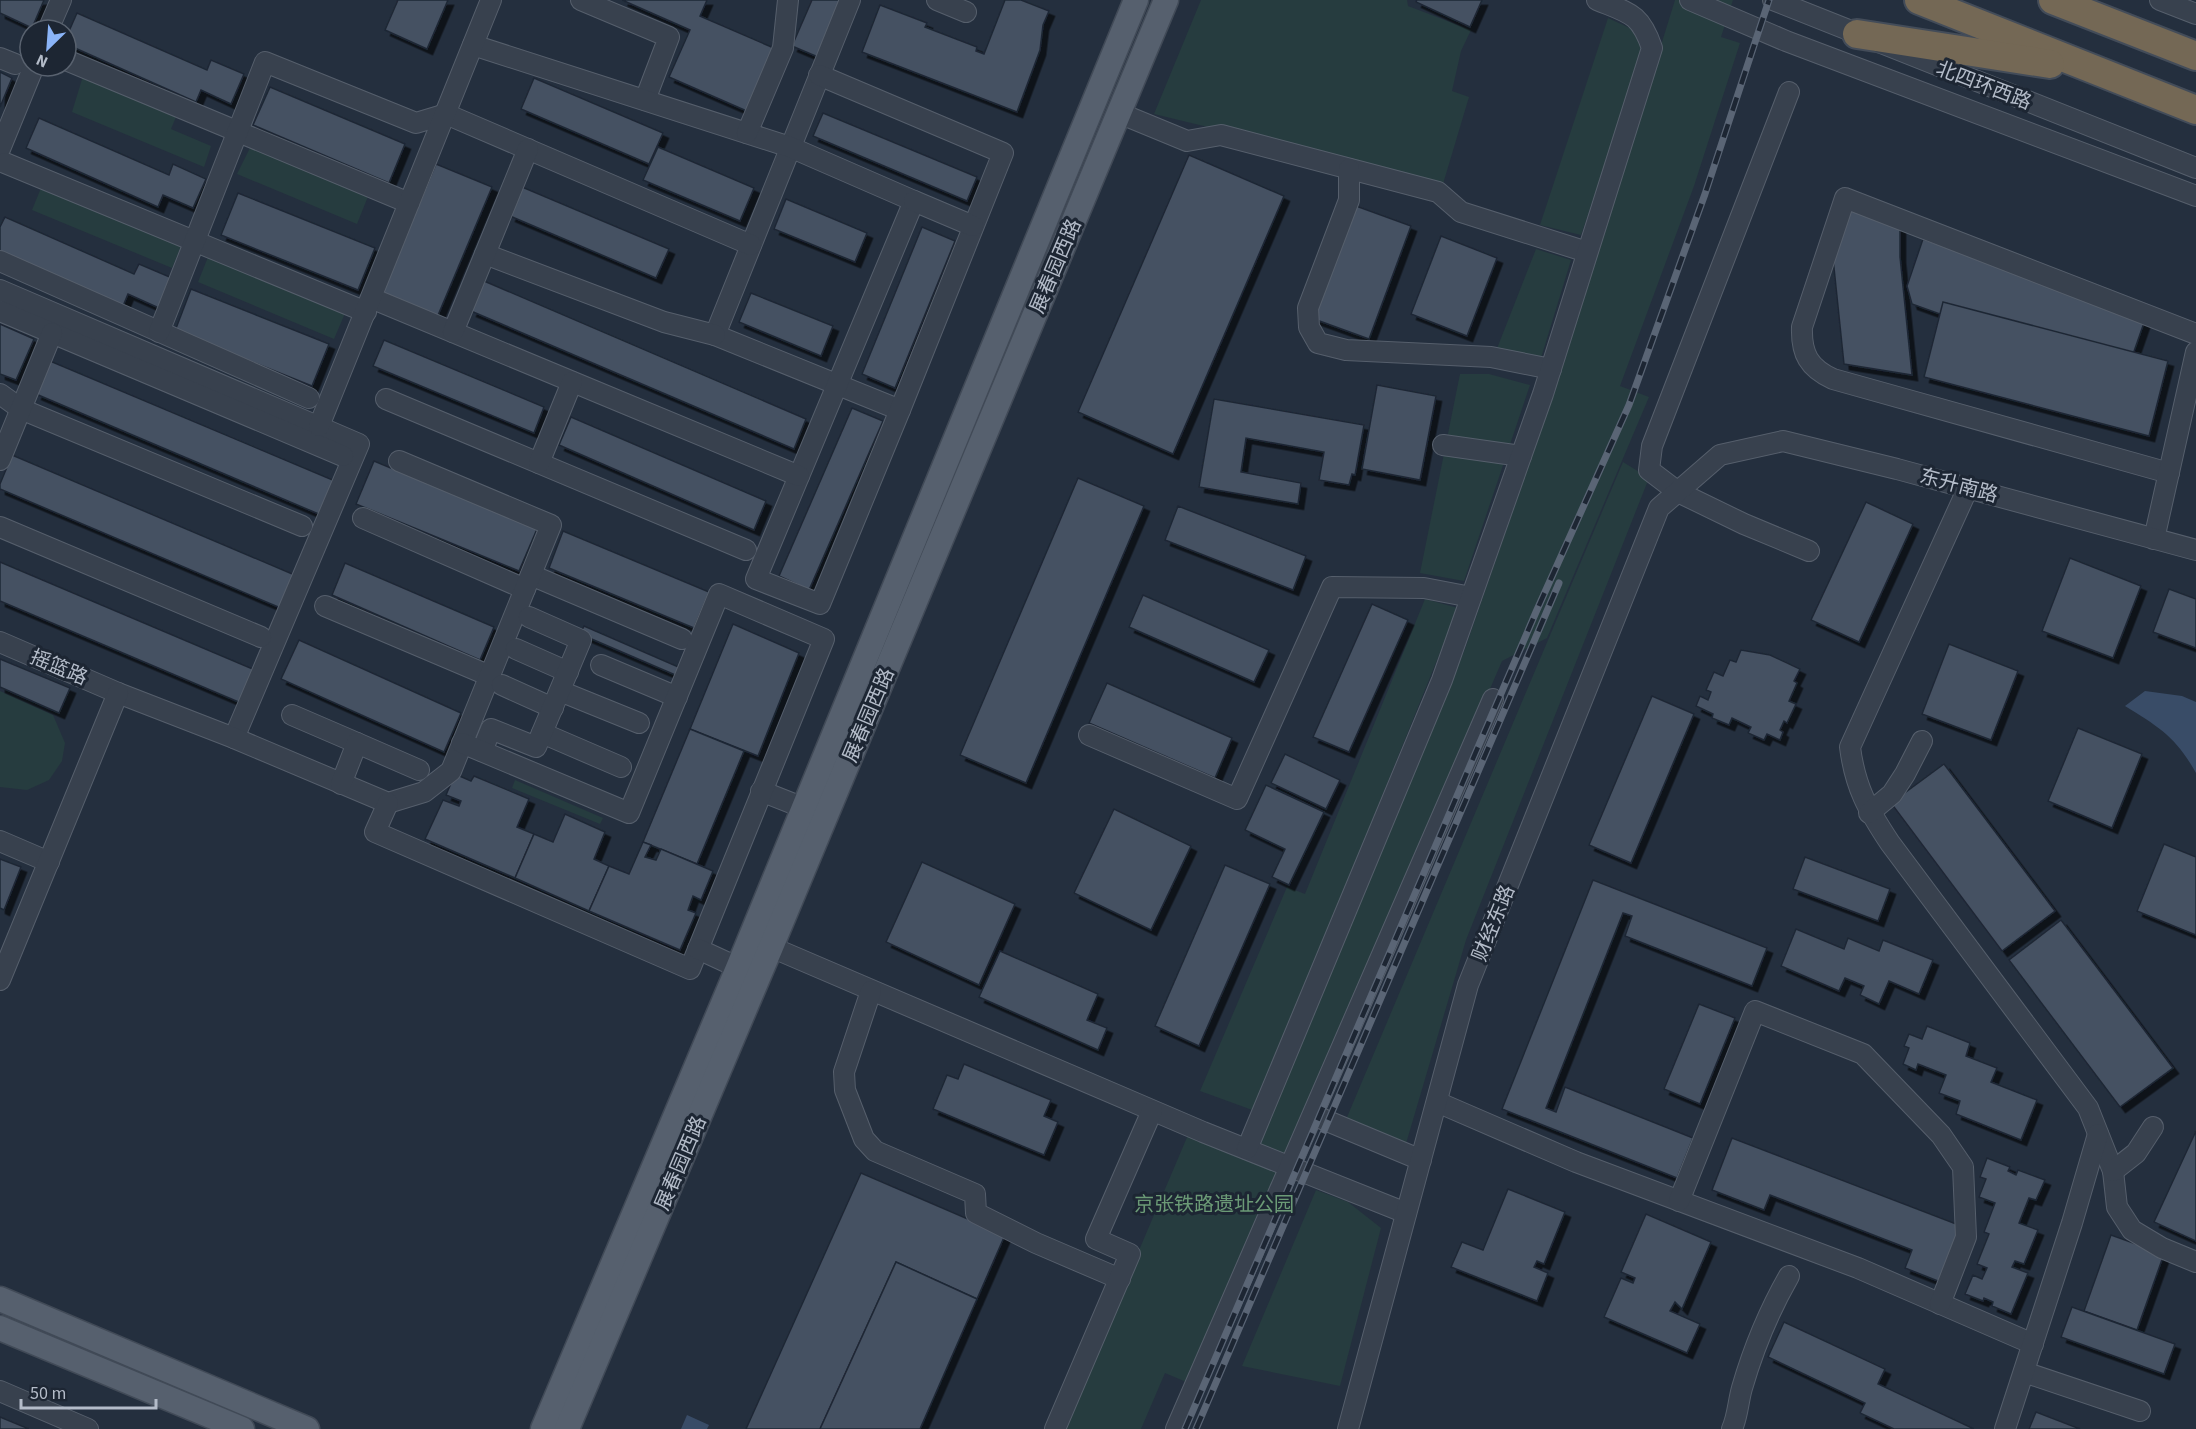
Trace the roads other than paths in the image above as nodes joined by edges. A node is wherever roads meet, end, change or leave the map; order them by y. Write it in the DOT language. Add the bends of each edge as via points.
graph roads {
  1 [pos="60,0"];
  2 [pos="491,0"];
  3 [pos="581,0"];
  4 [pos="850,0"];
  5 [pos="938,0"];
  6 [pos="1136,0"];
  7 [pos="1166,0"];
  8 [pos="1597,0"];
  9 [pos="1690,0"];
  10 [pos="1773,0"];
  11 [pos="1919,0"];
  12 [pos="2053,0"];
  13 [pos="2067,0"];
  14 [pos="2160,0"];
  15 [pos="784,1"];
  16 [pos="966,12"];
  17 [pos="2196,14"];
  18 [pos="2094,16"];
  19 [pos="53,18"];
  20 [pos="1857,34"];
  21 [pos="473,45"];
  22 [pos="2196,56"];
  23 [pos="16,63"];
  24 [pos="78,65"];
  25 [pos="2100,72"];
  26 [pos="819,75"];
  27 [pos="1789,92"];
  28 [pos="645,100"];
  29 [pos="2196,110"];
  30 [pos="1119,113"];
  31 [pos="446,114"];
  32 [pos="238,131"];
  33 [pos="747,133"];
  34 [pos="790,147"];
  35 [pos="528,149"];
  36 [pos="2,156"];
  37 [pos="2196,168"];
  38 [pos="1349,169"];
  39 [pos="2196,196"];
  40 [pos="914,201"];
  41 [pos="409,203"];
  42 [pos="973,226"];
  43 [pos="194,241"];
  44 [pos="751,245"];
  45 [pos="1587,252"];
  46 [pos="485,254"];
  47 [pos="0,261"];
  48 [pos="0,290"];
  49 [pos="368,305"];
  50 [pos="0,311"];
  51 [pos="159,332"];
  52 [pos="453,332"];
  53 [pos="52,333"];
  54 [pos="2196,334"];
  55 [pos="715,335"];
  56 [pos="2196,352"];
  57 [pos="1551,369"];
  58 [pos="572,382"];
  59 [pos="838,385"];
  60 [pos="0,394"];
  61 [pos="309,398"];
  62 [pos="386,399"];
  63 [pos="21,409"];
  64 [pos="900,410"];
  65 [pos="319,426"];
  66 [pos="1443,445"];
  67 [pos="1720,455"];
  68 [pos="343,456"];
  69 [pos="1521,456"];
  70 [pos="0,460"];
  71 [pos="399,461"];
  72 [pos="539,463"];
  73 [pos="2169,473"];
  74 [pos="800,476"];
  75 [pos="1968,488"];
  76 [pos="1678,492"];
  77 [pos="363,518"];
  78 [pos="302,526"];
  79 [pos="0,527"];
  80 [pos="2154,539"];
  81 [pos="746,550"];
  82 [pos="2196,550"];
  83 [pos="1809,551"];
  84 [pos="528,582"];
  85 [pos="1471,597"];
  86 [pos="325,606"];
  87 [pos="529,618"];
  88 [pos="261,637"];
  89 [pos="682,639"];
  90 [pos="0,642"];
  91 [pos="516,649"];
  92 [pos="601,664"];
  93 [pos="568,672"];
  94 [pos="496,681"];
  95 [pos="118,693"];
  96 [pos="677,697"];
  97 [pos="1493,699"];
  98 [pos="556,700"];
  99 [pos="292,715"];
  100 [pos="639,723"];
  101 [pos="542,734"];
  102 [pos="1089,735"];
  103 [pos="234,738"];
  104 [pos="1922,741"];
  105 [pos="357,743"];
  106 [pos="462,743"];
  107 [pos="482,751"];
  108 [pos="621,766"];
  109 [pos="419,770"];
  110 [pos="341,784"];
  111 [pos="761,791"];
  112 [pos="388,803"];
  113 [pos="804,808"];
  114 [pos="1869,813"];
  115 [pos="0,841"];
  116 [pos="49,862"];
  117 [pos="771,947"];
  118 [pos="698,949"];
  119 [pos="748,972"];
  120 [pos="0,980"];
  121 [pos="871,991"];
  122 [pos="1437,1102"];
  123 [pos="1152,1111"];
  124 [pos="1313,1115"];
  125 [pos="2153,1127"];
  126 [pos="2098,1134"];
  127 [pos="1247,1149"];
  128 [pos="1421,1160"];
  129 [pos="1290,1167"];
  130 [pos="2113,1171"];
  131 [pos="1679,1201"];
  132 [pos="1406,1213"];
  133 [pos="2196,1262"];
  134 [pos="1789,1276"];
  135 [pos="1120,1279"];
  136 [pos="0,1299"];
  137 [pos="1940,1304"];
  138 [pos="0,1328"];
  139 [pos="2033,1344"];
  140 [pos="2024,1372"];
  141 [pos="0,1390"];
  142 [pos="2140,1411"];
  143 [pos="88,1429"];
  144 [pos="242,1429"];
  145 [pos="307,1429"];
  146 [pos="543,1429"];
  147 [pos="567,1429"];
  148 [pos="1055,1429"];
  149 [pos="1176,1429"];
  150 [pos="1348,1429"];
  151 [pos="1732,1429"];
  152 [pos="2005,1429"];
  1 -- 19 [label="street"];
  2 -- 21 [label="street"];
  3 -- 28 [label="street" via="669,37"];
  4 -- 26 [label="street"];
  5 -- 16 [label="street"];
  6 -- 113 [label="main road, 展春园西路"];
  7 -- 30 [label="main road, 展春园西路"];
  8 -- 45 [label="street" via="1630,14 1645,27 1652,48"];
  9 -- 39 [label="street"];
  10 -- 20 [label="street, 北四环西路"];
  11 -- 25 [label="highway"];
  12 -- 18 [label="highway"];
  13 -- 18 [label="highway"];
  14 -- 17 [label="street"];
  15 -- 33 [label="street" via="783,48"];
  18 -- 22 [label="highway"];
  20 -- 25 [label="highway"];
  20 -- 37 [label="street, 北四环西路"];
  21 -- 28 [label="street"];
  21 -- 31 [label="street"];
  23 -- 36 [label="street"];
  24 -- 32 [label="street"];
  25 -- 29 [label="highway"];
  26 -- 34 [label="street"];
  26 -- 42 [label="street" via="1003,153"];
  27 -- 76 [label="street" via="1652,446 1649,470"];
  28 -- 33 [label="street"];
  30 -- 38 [label="street" via="1187,141 1221,135"];
  30 -- 117 [label="main road, 展春园西路"];
  31 -- 32 [label="street" via="416,123 265,62"];
  31 -- 35 [label="street"];
  31 -- 41 [label="street"];
  32 -- 41 [label="street"];
  32 -- 43 [label="street"];
  33 -- 34 [label="street"];
  34 -- 40 [label="street"];
  34 -- 44 [label="street"];
  35 -- 44 [label="street"];
  35 -- 46 [label="street"];
  36 -- 43 [label="street"];
  38 -- 45 [label="street" via="1438,192 1461,212"];
  38 -- 57 [label="street" via="1349,201 1308,308 1309,327 1318,343 1346,350 1491,357"];
  40 -- 42 [label="street"];
  40 -- 59 [label="street"];
  41 -- 49 [label="street"];
  42 -- 64 [label="street"];
  43 -- 49 [label="street"];
  43 -- 51 [label="street"];
  44 -- 55 [label="street"];
  45 -- 57 [label="street"];
  46 -- 52 [label="street"];
  46 -- 55 [label="street" via="664,322"];
  47 -- 51 [label="street"];
  48 -- 65 [label="street"];
  49 -- 52 [label="street"];
  49 -- 65 [label="street"];
  50 -- 53 [label="street"];
  51 -- 61 [label="street"];
  52 -- 58 [label="street"];
  53 -- 63 [label="street"];
  53 -- 68 [label="street"];
  54 -- 73 [label="street" via="1845,198 1802,327 1801,344 1806,357 1817,372 1833,379"];
  55 -- 59 [label="street"];
  56 -- 73 [label="street"];
  57 -- 69 [label="street"];
  58 -- 72 [label="street"];
  58 -- 74 [label="street"];
  59 -- 64 [label="street"];
  59 -- 74 [label="street"];
  60 -- 63 [label="street"];
  62 -- 72 [label="street"];
  63 -- 70 [label="street"];
  63 -- 78 [label="street"];
  64 -- 74 [label="street" via="820,604 756,579"];
  65 -- 103 [label="street" via="359,444"];
  66 -- 69 [label="street"];
  67 -- 75 [label="street, 东升南路" via="1783,441"];
  67 -- 76 [label="street, 财经东路"];
  69 -- 85 [label="street"];
  71 -- 84 [label="street" via="551,525"];
  72 -- 81 [label="street"];
  73 -- 80 [label="street"];
  75 -- 80 [label="street, 东升南路"];
  75 -- 114 [label="street" via="1850,747 1853,771"];
  76 -- 83 [label="street"];
  76 -- 122 [label="street, 财经东路" via="1659,508 1468,985"];
  77 -- 84 [label="street"];
  79 -- 88 [label="street"];
  80 -- 82 [label="street, 东升南路"];
  84 -- 89 [label="street"];
  84 -- 94 [label="street"];
  85 -- 102 [label="street" via="1424,588 1332,587 1237,799"];
  85 -- 127 [label="street" via="1442,680"];
  86 -- 94 [label="street"];
  87 -- 93 [label="street" via="581,640"];
  90 -- 95 [label="street, 摇篮路"];
  91 -- 93 [label="street"];
  92 -- 96 [label="street"];
  93 -- 98 [label="street"];
  94 -- 98 [label="street"];
  94 -- 106 [label="street"];
  95 -- 103 [label="street, 摇篮路"];
  95 -- 116 [label="street"];
  96 -- 107 [label="street" via="630,813"];
  96 -- 111 [label="street" via="719,594 824,639"];
  97 -- 124 [label="street"];
  98 -- 100 [label="street"];
  98 -- 101 [label="street"];
  99 -- 105 [label="street"];
  101 -- 107 [label="street" via="536,747 491,729"];
  101 -- 108 [label="street"];
  103 -- 110 [label="street, 摇篮路"];
  104 -- 114 [label="street" via="1892,794"];
  105 -- 109 [label="street"];
  105 -- 110 [label="street"];
  106 -- 107 [label="street"];
  106 -- 112 [label="street" via="451,771 424,792"];
  110 -- 112 [label="street, 摇篮路"];
  111 -- 113 [label="street"];
  111 -- 118 [label="street"];
  112 -- 118 [label="street" via="375,832 690,969"];
  113 -- 119 [label="main road, 展春园西路"];
  114 -- 126 [label="street" via="2088,1108"];
  115 -- 116 [label="street"];
  116 -- 120 [label="street"];
  117 -- 119 [label="main road, 展春园西路"];
  117 -- 121 [label="street"];
  118 -- 119 [label="street"];
  119 -- 146 [label="main road, 展春园西路"];
  119 -- 147 [label="main road, 展春园西路"];
  121 -- 123 [label="street"];
  121 -- 135 [label="street" via="844,1072 845,1090 864,1139 875,1151 975,1194 976,1213"];
  122 -- 128 [label="street, 财经东路"];
  122 -- 131 [label="street"];
  123 -- 127 [label="street"];
  123 -- 135 [label="street" via="1096,1239 1131,1254"];
  124 -- 128 [label="street"];
  124 -- 129 [label="street"];
  125 -- 130 [label="street" via="2136,1153"];
  126 -- 130 [label="street"];
  126 -- 139 [label="street"];
  127 -- 129 [label="street"];
  128 -- 132 [label="street, 财经东路"];
  129 -- 132 [label="street"];
  129 -- 149 [label="street"];
  130 -- 133 [label="street" via="2117,1207 2132,1230"];
  131 -- 137 [label="street" via="1858,1268"];
  131 -- 137 [label="street" via="1755,1011 1863,1054 1941,1135 1963,1167 1966,1237"];
  132 -- 150 [label="street, 财经东路"];
  134 -- 151 [label="street" via="1773,1303 1741,1390"];
  135 -- 148 [label="street"];
  136 -- 145 [label="main road"];
  137 -- 139 [label="street"];
  138 -- 144 [label="main road"];
  139 -- 140 [label="street"];
  140 -- 142 [label="street"];
  140 -- 152 [label="street"];
  141 -- 143 [label="street"];
}
